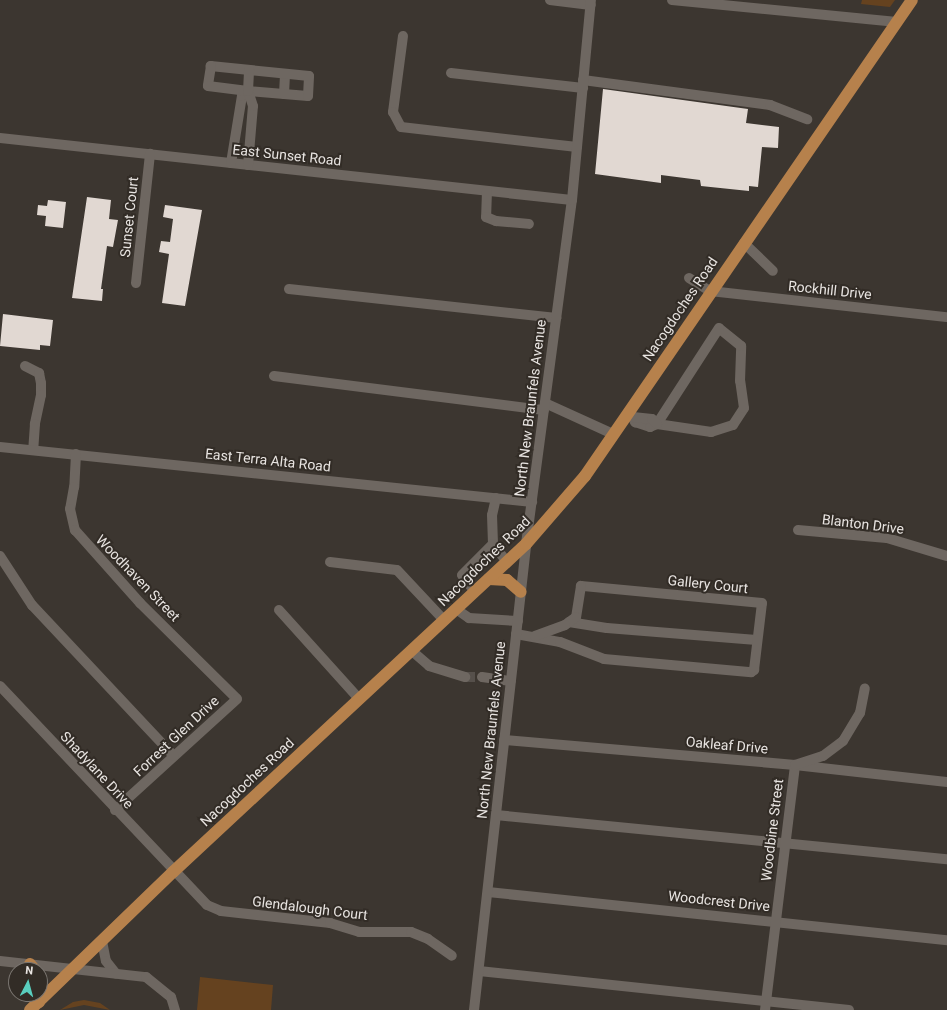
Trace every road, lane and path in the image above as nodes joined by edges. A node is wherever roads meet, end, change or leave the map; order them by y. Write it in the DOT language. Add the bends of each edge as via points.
graph roads {
  1 [pos="550,0"];
  2 [pos="672,0"];
  3 [pos="912,0"];
  4 [pos="591,2"];
  5 [pos="897,22"];
  6 [pos="403,36"];
  7 [pos="250,70"];
  8 [pos="451,72"];
  9 [pos="285,74"];
  10 [pos="583,84"];
  11 [pos="248,91"];
  12 [pos="284,94"];
  13 [pos="807,119"];
  14 [pos="237,120"];
  15 [pos="252,123"];
  16 [pos="0,138"];
  17 [pos="577,147"];
  18 [pos="150,154"];
  19 [pos="231,163"];
  20 [pos="248,165"];
  21 [pos="488,191"];
  22 [pos="572,200"];
  23 [pos="530,224"];
  24 [pos="744,243"];
  25 [pos="773,270"];
  26 [pos="689,278"];
  27 [pos="136,283"];
  28 [pos="289,289"];
  29 [pos="710,291"];
  30 [pos="947,317"];
  31 [pos="556,318"];
  32 [pos="26,366"];
  33 [pos="274,376"];
  34 [pos="545,407"];
  35 [pos="631,414"];
  36 [pos="657,424"];
  37 [pos="613,434"];
  38 [pos="0,447"];
  39 [pos="33,450"];
  40 [pos="76,454"];
  41 [pos="496,498"];
  42 [pos="532,502"];
  43 [pos="798,530"];
  44 [pos="493,544"];
  45 [pos="526,544"];
  46 [pos="0,556"];
  47 [pos="947,556"];
  48 [pos="330,562"];
  49 [pos="507,562"];
  50 [pos="489,579"];
  51 [pos="475,592"];
  52 [pos="521,592"];
  53 [pos="456,609"];
  54 [pos="279,610"];
  55 [pos="444,620"];
  56 [pos="518,621"];
  57 [pos="569,622"];
  58 [pos="516,634"];
  59 [pos="535,636"];
  60 [pos="758,640"];
  61 [pos="412,651"];
  62 [pos="465,676"];
  63 [pos="482,677"];
  64 [pos="511,681"];
  65 [pos="0,686"];
  66 [pos="865,688"];
  67 [pos="237,699"];
  68 [pos="359,699"];
  69 [pos="504,740"];
  70 [pos="174,756"];
  71 [pos="795,765"];
  72 [pos="947,782"];
  73 [pos="115,810"];
  74 [pos="496,815"];
  75 [pos="785,843"];
  76 [pos="947,859"];
  77 [pos="173,872"];
  78 [pos="488,892"];
  79 [pos="775,921"];
  80 [pos="947,940"];
  81 [pos="102,941"];
  82 [pos="452,956"];
  83 [pos="48,968"];
  84 [pos="74,969"];
  85 [pos="479,971"];
  86 [pos="116,974"];
  87 [pos="34,1006"];
  88 [pos="766,1006"];
  89 [pos="175,1010"];
  90 [pos="474,1010"];
  91 [pos="849,1010"];
  1 -- 4 [label="street"];
  2 -- 5 [label="street"];
  3 -- 5 [label="main road, Nacogdoches Road"];
  4 -- 10 [label="street, North New Braunfels Avenue"];
  5 -- 24 [label="main road, Nacogdoches Road"];
  6 -- 17 [label="street" via="393,112 401,128"];
  7 -- 9 [label="street"];
  7 -- 11 [label="street"];
  7 -- 11 [label="street" via="211,66 208,86"];
  8 -- 10 [label="street"];
  9 -- 12 [label="street"];
  9 -- 12 [label="street" via="309,76 308,96"];
  10 -- 13 [label="street" via="770,105"];
  10 -- 17 [label="street, North New Braunfels Avenue"];
  11 -- 12 [label="street"];
  11 -- 14 [label="street" via="239,105"];
  11 -- 15 [label="street" via="252,102"];
  14 -- 15 [label="street"];
  14 -- 19 [label="street"];
  15 -- 20 [label="street"];
  16 -- 18 [label="street, East Sunset Road"];
  17 -- 22 [label="street, North New Braunfels Avenue"];
  18 -- 19 [label="street, East Sunset Road"];
  18 -- 27 [label="street, Sunset Court"];
  19 -- 20 [label="street, East Sunset Road"];
  20 -- 21 [label="street, East Sunset Road"];
  21 -- 22 [label="street, East Sunset Road"];
  21 -- 23 [label="street" via="486,217 496,221"];
  22 -- 31 [label="street, North New Braunfels Avenue"];
  24 -- 25 [label="street"];
  24 -- 29 [label="main road, Nacogdoches Road"];
  26 -- 29 [label="street"];
  28 -- 31 [label="street"];
  29 -- 30 [label="street, Rockhill Drive"];
  29 -- 35 [label="main road, Nacogdoches Road"];
  31 -- 34 [label="street, North New Braunfels Avenue"];
  32 -- 39 [label="street" via="39,373 41,383 41,395 34,424"];
  33 -- 34 [label="street"];
  34 -- 37 [label="street"];
  34 -- 42 [label="street, North New Braunfels Avenue"];
  35 -- 36 [label="street" via="640,425 650,428"];
  35 -- 37 [label="main road, Nacogdoches Road"];
  36 -- 36 [label="street" via="719,328 741,346 740,381 744,408 733,425 711,432"];
  37 -- 45 [label="main road, Nacogdoches Road" via="585,476"];
  38 -- 39 [label="street, East Terra Alta Road"];
  39 -- 40 [label="street, East Terra Alta Road"];
  40 -- 41 [label="street, East Terra Alta Road"];
  40 -- 67 [label="street, Woodhaven Street" via="70,518 77,534 140,603"];
  41 -- 42 [label="street, East Terra Alta Road"];
  41 -- 44 [label="street" via="492,515"];
  42 -- 45 [label="street, North New Braunfels Avenue"];
  43 -- 47 [label="street, Blanton Drive" via="887,538"];
  44 -- 49 [label="street"];
  44 -- 51 [label="street" via="462,575"];
  45 -- 49 [label="main road, Nacogdoches Road"];
  45 -- 52 [label="street, North New Braunfels Avenue"];
  46 -- 70 [label="street" via="32,605"];
  48 -- 55 [label="street" via="397,570"];
  49 -- 50 [label="main road, Nacogdoches Road"];
  50 -- 51 [label="main road, Nacogdoches Road"];
  50 -- 52 [label="main road" via="507,580"];
  51 -- 53 [label="main road, Nacogdoches Road"];
  52 -- 56 [label="street, North New Braunfels Avenue"];
  53 -- 55 [label="main road, Nacogdoches Road"];
  53 -- 56 [label="street" via="469,618"];
  54 -- 68 [label="street"];
  55 -- 61 [label="main road, Nacogdoches Road"];
  56 -- 58 [label="street, North New Braunfels Avenue"];
  57 -- 59 [label="street, Gallery Court"];
  57 -- 60 [label="street" via="607,628"];
  57 -- 60 [label="street, Gallery Court" via="578,612 581,586 589,586 762,603"];
  58 -- 59 [label="street, Gallery Court"];
  58 -- 64 [label="street, North New Braunfels Avenue"];
  59 -- 60 [label="street, Gallery Court" via="574,646 604,659 741,672 754,670"];
  61 -- 62 [label="street" via="430,666"];
  61 -- 68 [label="main road, Nacogdoches Road"];
  63 -- 64 [label="street"];
  64 -- 69 [label="street, North New Braunfels Avenue"];
  65 -- 73 [label="street, Shadylane Drive"];
  66 -- 71 [label="street, Woodbine Street" via="860,713 843,741 823,756"];
  67 -- 70 [label="street, Forrest Glen Drive"];
  68 -- 77 [label="main road, Nacogdoches Road"];
  69 -- 71 [label="street, Oakleaf Drive"];
  69 -- 74 [label="street, North New Braunfels Avenue"];
  70 -- 73 [label="street, Forrest Glen Drive"];
  71 -- 72 [label="street, Oakleaf Drive"];
  71 -- 75 [label="street, Woodbine Street"];
  73 -- 77 [label="street, Shadylane Drive"];
  74 -- 75 [label="street"];
  74 -- 78 [label="street, North New Braunfels Avenue"];
  75 -- 76 [label="street"];
  75 -- 79 [label="street, Woodbine Street"];
  77 -- 81 [label="main road, Nacogdoches Road"];
  77 -- 82 [label="street, Glendalough Court" via="199,898 221,911 330,923 359,932 411,932 428,939"];
  78 -- 79 [label="street, Woodcrest Drive"];
  78 -- 85 [label="street, North New Braunfels Avenue"];
  79 -- 80 [label="street, Woodcrest Drive"];
  79 -- 88 [label="street, Woodbine Street"];
  81 -- 84 [label="main road, Nacogdoches Road"];
  81 -- 86 [label="street" via="106,961"];
  83 -- 84 [label="street"];
  84 -- 86 [label="street"];
  84 -- 87 [label="main road, Nacogdoches Road"];
  85 -- 88 [label="street"];
  85 -- 90 [label="street, North New Braunfels Avenue"];
  86 -- 89 [label="street" via="146,977 171,997"];
  88 -- 91 [label="street"];
}
